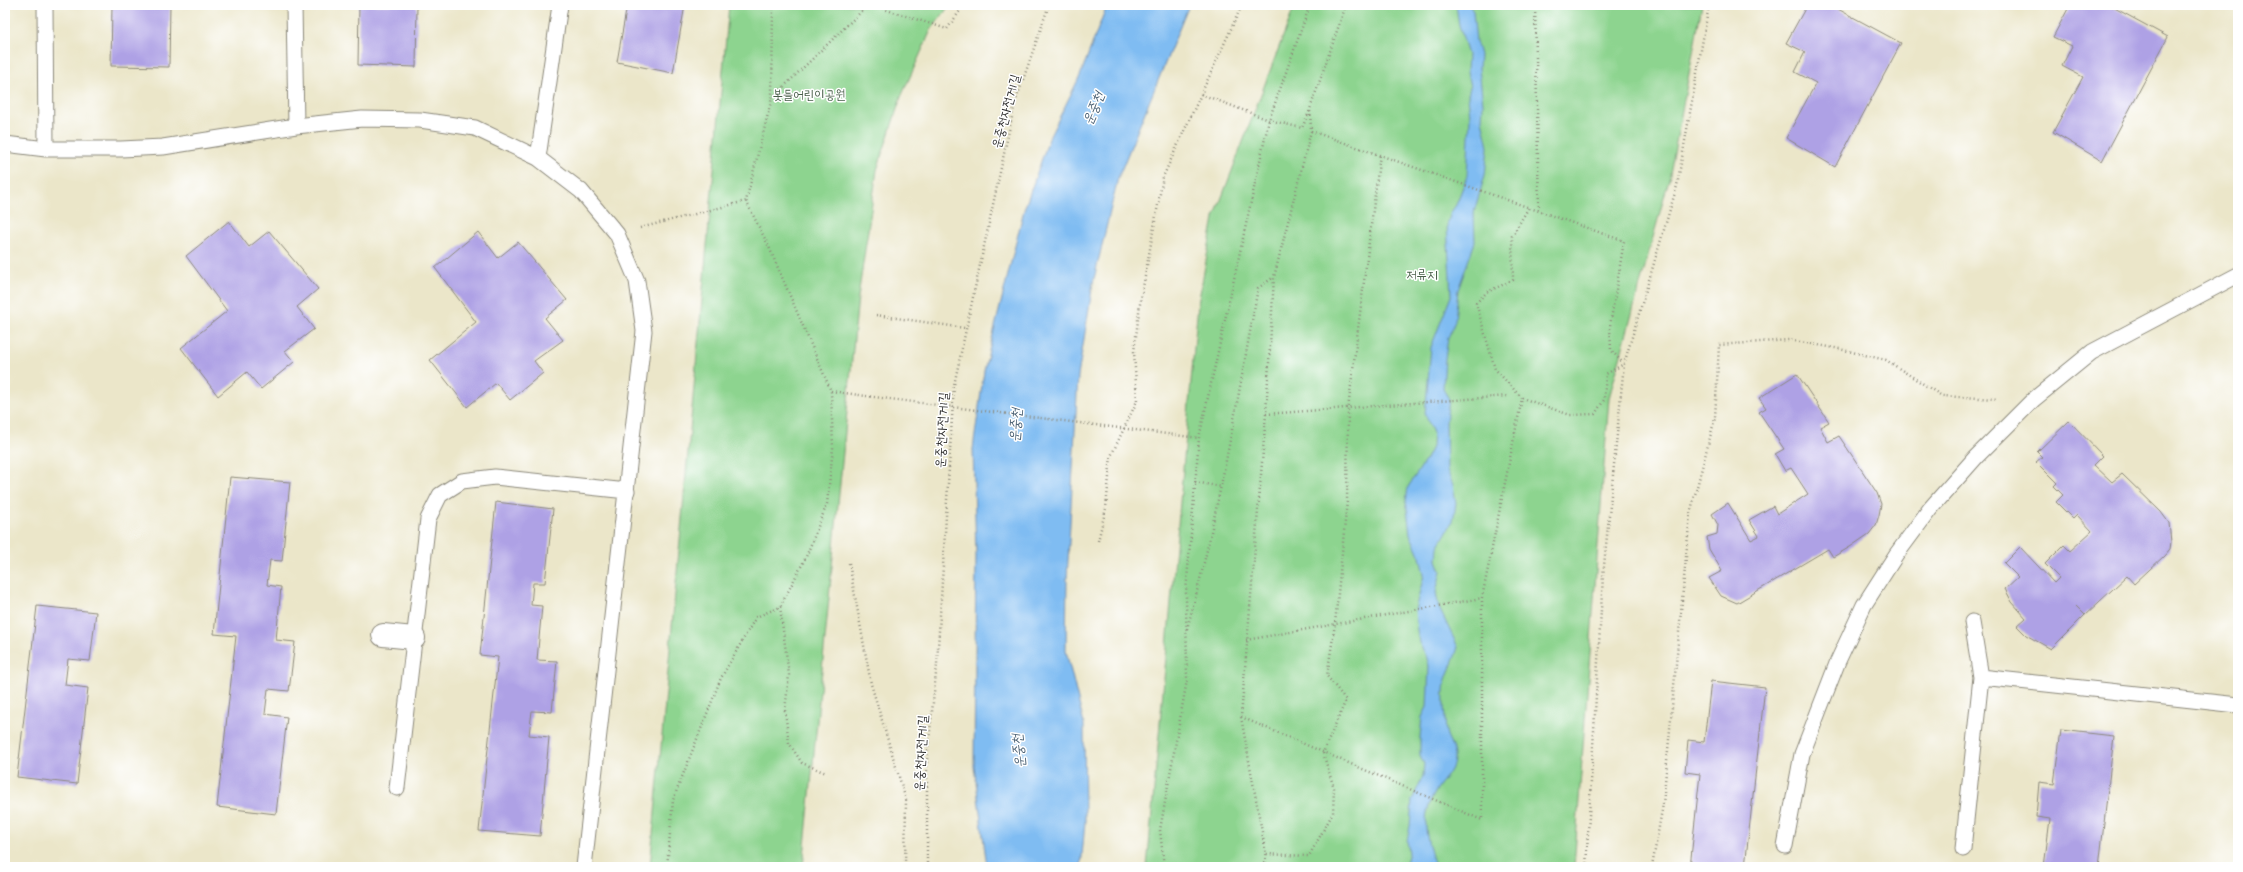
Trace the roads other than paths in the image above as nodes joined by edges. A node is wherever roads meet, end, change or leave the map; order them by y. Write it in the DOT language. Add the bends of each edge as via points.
graph roads {
  1 [pos="45,5"];
  2 [pos="294,5"];
  3 [pos="560,5"];
  4 [pos="296,126"];
  5 [pos="5,144"];
  6 [pos="46,149"];
  7 [pos="538,158"];
  8 [pos="2238,275"];
  9 [pos="627,491"];
  10 [pos="1972,622"];
  11 [pos="383,635"];
  12 [pos="414,638"];
  13 [pos="1981,678"];
  14 [pos="2238,704"];
  15 [pos="397,788"];
  16 [pos="1785,846"];
  17 [pos="1963,849"];
  18 [pos="584,867"];
  1 -- 6 [label="lane"];
  2 -- 4 [label="lane"];
  3 -- 7 [label="lane"];
  4 -- 6 [label="lane" via="163,147"];
  4 -- 7 [label="lane" via="362,119 420,120 475,128"];
  5 -- 6 [label="lane"];
  7 -- 9 [label="lane" via="581,191 617,234 637,281 644,331"];
  8 -- 16 [label="lane" via="2092,352 2033,400 1930,509 1864,605 1838,661 1802,754"];
  9 -- 12 [label="lane" via="495,477 462,481 440,495 428,520"];
  9 -- 18 [label="lane"];
  10 -- 13 [label="lane"];
  11 -- 12 [label="street"];
  12 -- 15 [label="lane"];
  13 -- 14 [label="lane"];
  13 -- 17 [label="lane"];
}
